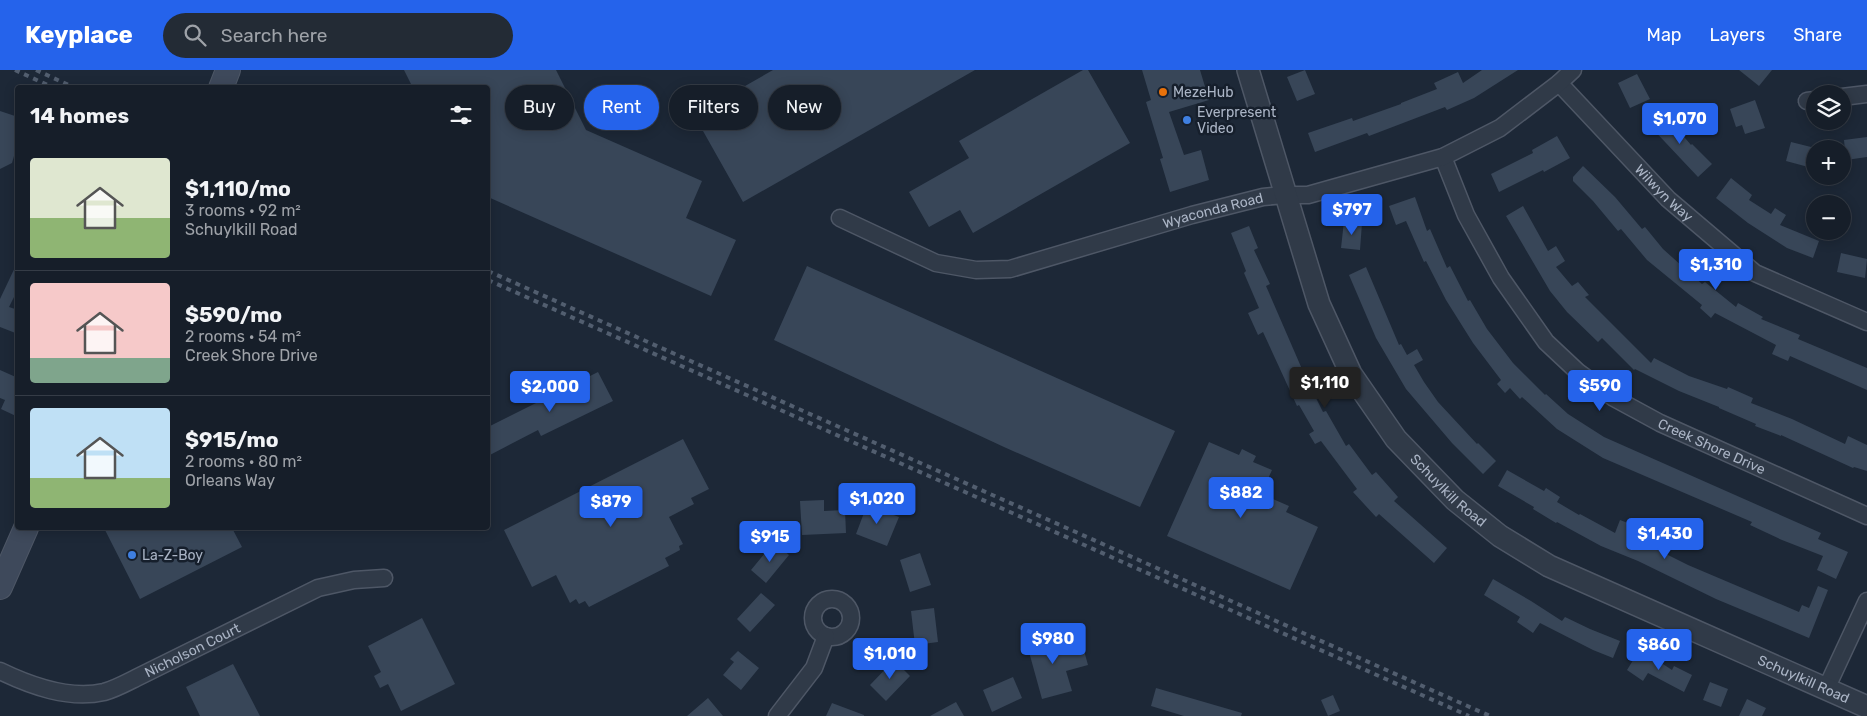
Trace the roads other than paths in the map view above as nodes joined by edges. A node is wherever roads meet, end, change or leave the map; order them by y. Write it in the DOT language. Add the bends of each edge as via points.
graph roads {
  1 [pos="228,70"];
  2 [pos="1248,70"];
  3 [pos="1573,70"];
  4 [pos="1559,84"];
  5 [pos="222,85"];
  6 [pos="1867,94"];
  7 [pos="1851,96"];
  8 [pos="1443,157"];
  9 [pos="1284,195"];
  10 [pos="840,218"];
  11 [pos="1867,322"];
  12 [pos="1867,516"];
  13 [pos="25,530"];
  14 [pos="384,578"];
  15 [pos="2,581"];
  16 [pos="1867,601"];
  17 [pos="826,636"];
  18 [pos="0,670"];
  19 [pos="1826,689"];
  20 [pos="1867,707"];
  21 [pos="777,716"];
  1 -- 5 [label="main road"];
  2 -- 9 [label="street, Schuylkill Road"];
  3 -- 4 [label="street, Wyaconda Road"];
  4 -- 8 [label="street, Wyaconda Road" via="1500,128"];
  4 -- 11 [label="street, Wilwyn Way" via="1668,199 1754,273"];
  6 -- 7 [label="street"];
  8 -- 9 [label="street, Wyaconda Road" via="1308,195"];
  8 -- 12 [label="street, Creek Shore Drive" via="1466,216 1501,278 1546,342 1578,372 1614,398 1660,423"];
  9 -- 10 [label="street, Wyaconda Road" via="1263,197 1192,215 1010,269 976,270 936,263"];
  9 -- 19 [label="street, Schuylkill Road" via="1319,304 1351,374 1396,439 1455,500 1500,536 1550,566"];
  13 -- 15 [label="main road"];
  14 -- 18 [label="street, Nicholson Court" via="354,580 318,588 105,692 62,693 22,681"];
  16 -- 19 [label="street"];
  17 -- 21 [label="street" via="814,668"];
  19 -- 20 [label="street, Schuylkill Road"];
}
